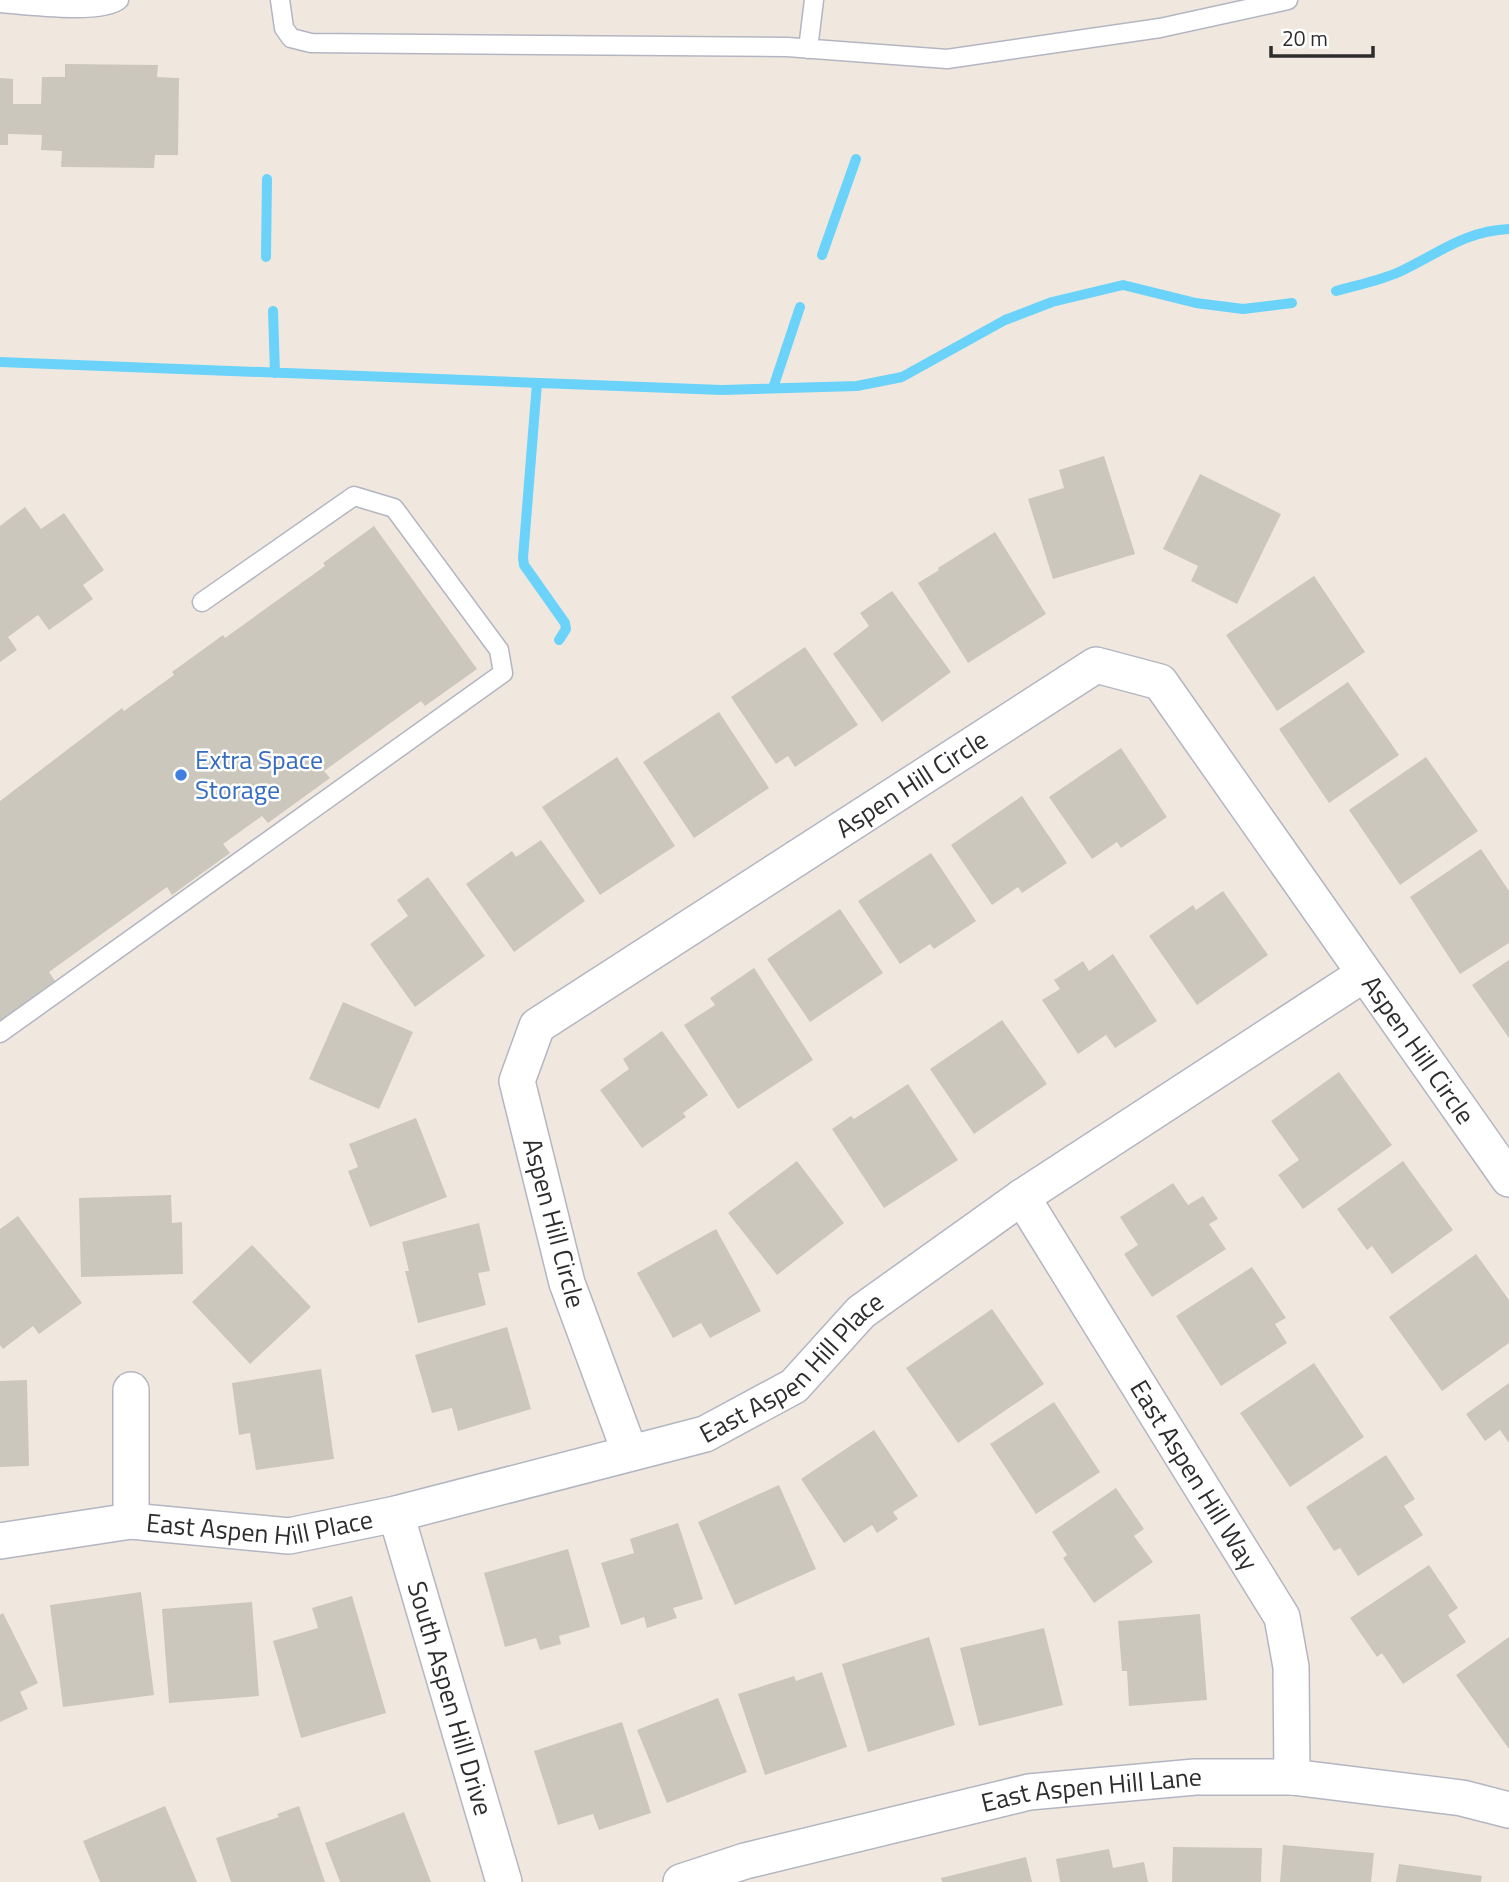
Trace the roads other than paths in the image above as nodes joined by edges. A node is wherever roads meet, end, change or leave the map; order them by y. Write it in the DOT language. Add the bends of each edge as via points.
graph roads {
  1 [pos="119,0"];
  2 [pos="280,0"];
  3 [pos="814,0"];
  4 [pos="1288,0"];
  5 [pos="0,3"];
  6 [pos="808,49"];
  7 [pos="202,602"];
  8 [pos="1364,974"];
  9 [pos="0,1033"];
  10 [pos="1509,1180"];
  11 [pos="1022,1197"];
  12 [pos="131,1390"];
  13 [pos="630,1453"];
  14 [pos="396,1514"];
  15 [pos="131,1521"];
  16 [pos="0,1541"];
  17 [pos="1292,1777"];
  18 [pos="1509,1810"];
  19 [pos="504,1882"];
  20 [pos="681,1882"];
  1 -- 5 [label="lane" via="97,8"];
  2 -- 6 [label="lane" via="290,38 311,43"];
  3 -- 6 [label="lane"];
  4 -- 6 [label="lane" via="1160,28 947,59"];
  7 -- 9 [label="lane" via="354,496 394,508 499,650 503,673"];
  8 -- 10 [label="street, Aspen Hill Circle"];
  8 -- 11 [label="street, East Aspen Hill Place"];
  8 -- 13 [label="street, Aspen Hill Circle" via="1160,682 1096,665 537,1026 517,1081 567,1283"];
  11 -- 13 [label="street, East Aspen Hill Place" via="861,1312 794,1386 705,1434"];
  11 -- 17 [label="street, East Aspen Hill Way" via="1282,1618 1291,1667"];
  12 -- 15 [label="street, East Aspen Hill Place"];
  13 -- 14 [label="street, East Aspen Hill Place"];
  14 -- 15 [label="street, East Aspen Hill Place" via="289,1536"];
  14 -- 19 [label="street, South Aspen Hill Drive"];
  15 -- 16 [label="street, East Aspen Hill Place"];
  17 -- 18 [label="street, East Aspen Hill Lane" via="1462,1798"];
  17 -- 20 [label="street, East Aspen Hill Lane" via="1195,1777 1029,1792 745,1861"];
}
